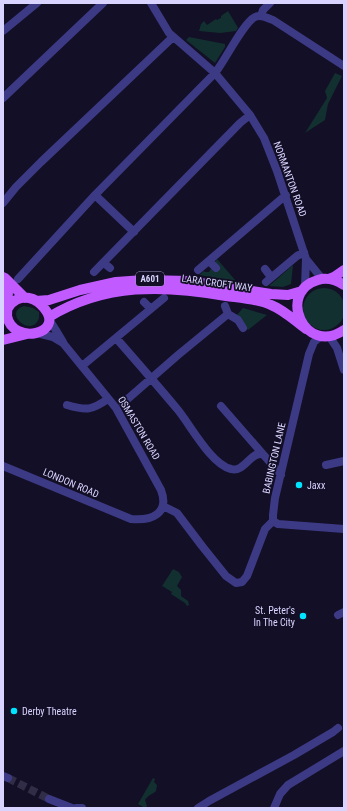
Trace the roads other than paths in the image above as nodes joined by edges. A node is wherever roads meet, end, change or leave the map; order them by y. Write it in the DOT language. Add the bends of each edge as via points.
graph roads {
  1 [pos="37,3"];
  2 [pos="103,3"];
  3 [pos="151,3"];
  4 [pos="270,3"];
  5 [pos="261,16"];
  6 [pos="3,31"];
  7 [pos="173,37"];
  8 [pos="344,66"];
  9 [pos="215,73"];
  10 [pos="3,98"];
  11 [pos="250,115"];
  12 [pos="95,195"];
  13 [pos="286,195"];
  14 [pos="3,203"];
  15 [pos="134,232"];
  16 [pos="305,255"];
  17 [pos="209,261"];
  18 [pos="216,268"];
  19 [pos="265,269"];
  20 [pos="198,270"];
  21 [pos="344,270"];
  22 [pos="94,272"];
  23 [pos="3,276"];
  24 [pos="18,279"];
  25 [pos="327,279"];
  26 [pos="344,285"];
  27 [pos="304,289"];
  28 [pos="25,298"];
  29 [pos="164,298"];
  30 [pos="36,301"];
  31 [pos="144,302"];
  32 [pos="151,309"];
  33 [pos="6,315"];
  34 [pos="50,319"];
  35 [pos="243,328"];
  36 [pos="306,329"];
  37 [pos="344,330"];
  38 [pos="32,333"];
  39 [pos="325,336"];
  40 [pos="116,338"];
  41 [pos="3,340"];
  42 [pos="63,343"];
  43 [pos="82,366"];
  44 [pos="344,370"];
  45 [pos="151,378"];
  46 [pos="108,399"];
  47 [pos="123,403"];
  48 [pos="67,405"];
  49 [pos="221,406"];
  50 [pos="262,454"];
  51 [pos="344,461"];
  52 [pos="326,465"];
  53 [pos="3,466"];
  54 [pos="281,474"];
  55 [pos="163,506"];
  56 [pos="273,520"];
  57 [pos="344,529"];
  58 [pos="338,728"];
  59 [pos="344,752"];
  60 [pos="49,798"];
  61 [pos="199,807"];
  62 [pos="72,808"];
  63 [pos="76,808"];
  64 [pos="82,808"];
  65 [pos="274,808"];
  1 -- 6 [label="street"];
  2 -- 10 [label="street"];
  3 -- 7 [label="street, NORMANTON ROAD"];
  4 -- 5 [label="street"];
  5 -- 8 [label="street" via="273,20"];
  5 -- 9 [label="street" via="250,21"];
  7 -- 9 [label="street, NORMANTON ROAD"];
  7 -- 14 [label="street" via="41,162"];
  9 -- 11 [label="street, NORMANTON ROAD"];
  9 -- 12 [label="street"];
  11 -- 13 [label="street, NORMANTON ROAD" via="265,140"];
  11 -- 15 [label="street"];
  12 -- 15 [label="street"];
  12 -- 24 [label="street"];
  13 -- 16 [label="street, NORMANTON ROAD"];
  13 -- 17 [label="street"];
  15 -- 22 [label="street" via="107,266"];
  16 -- 19 [label="street" via="297,256 268,279"];
  16 -- 25 [label="street, NORMANTON ROAD" via="319,275"];
  16 -- 27 [label="street, NORMANTON ROAD"];
  17 -- 18 [label="street"];
  17 -- 20 [label="street"];
  21 -- 25 [label="main road"];
  23 -- 28 [label="main road"];
  23 -- 33 [label="main road" via="8,290"];
  25 -- 26 [label="main road"];
  25 -- 27 [label="main road, A601" via="314,281"];
  27 -- 30 [label="main road, LARA CROFT WAY / A601" via="288,295 182,280 144,280 116,282 49,300"];
  27 -- 36 [label="main road" via="298,301 297,313"];
  28 -- 30 [label="main road, A601"];
  28 -- 33 [label="main road" via="15,300"];
  29 -- 32 [label="street"];
  30 -- 34 [label="main road" via="45,308"];
  31 -- 32 [label="street"];
  32 -- 40 [label="street"];
  33 -- 38 [label="main road" via="15,329"];
  34 -- 36 [label="main road, LARA CROFT WAY / A601" via="73,304 105,294 139,288 164,288 262,302 277,308"];
  34 -- 38 [label="main road, A601" via="46,328"];
  34 -- 42 [label="street, OSMASTON ROAD"];
  35 -- 45 [label="street" via="227,310"];
  36 -- 39 [label="main road, A601"];
  37 -- 39 [label="main road"];
  38 -- 41 [label="main road, A601"];
  38 -- 42 [label="street, OSMASTON ROAD" via="53,337"];
  39 -- 44 [label="street" via="337,348"];
  39 -- 54 [label="street, BABINGTON LANE" via="314,342 309,354"];
  40 -- 43 [label="street"];
  40 -- 45 [label="street"];
  42 -- 43 [label="street, OSMASTON ROAD"];
  43 -- 46 [label="street, OSMASTON ROAD"];
  45 -- 47 [label="street"];
  45 -- 50 [label="street" via="213,457 225,467 238,469 256,454"];
  46 -- 48 [label="street" via="90,410"];
  46 -- 55 [label="street, OSMASTON ROAD" via="120,415 161,490"];
  49 -- 50 [label="street"];
  50 -- 54 [label="street"];
  51 -- 52 [label="street"];
  53 -- 55 [label="street, LONDON ROAD" via="131,519 150,518"];
  54 -- 56 [label="street, BABINGTON LANE" via="273,508"];
  55 -- 56 [label="street, BABINGTON LANE" via="177,513 202,546 236,583 243,582 248,574 265,529"];
  56 -- 57 [label="street" via="278,524"];
  58 -- 61 [label="street"];
  59 -- 65 [label="street" via="288,785 280,794"];
  60 -- 62 [label="street"];
  63 -- 64 [label="street"];
}
